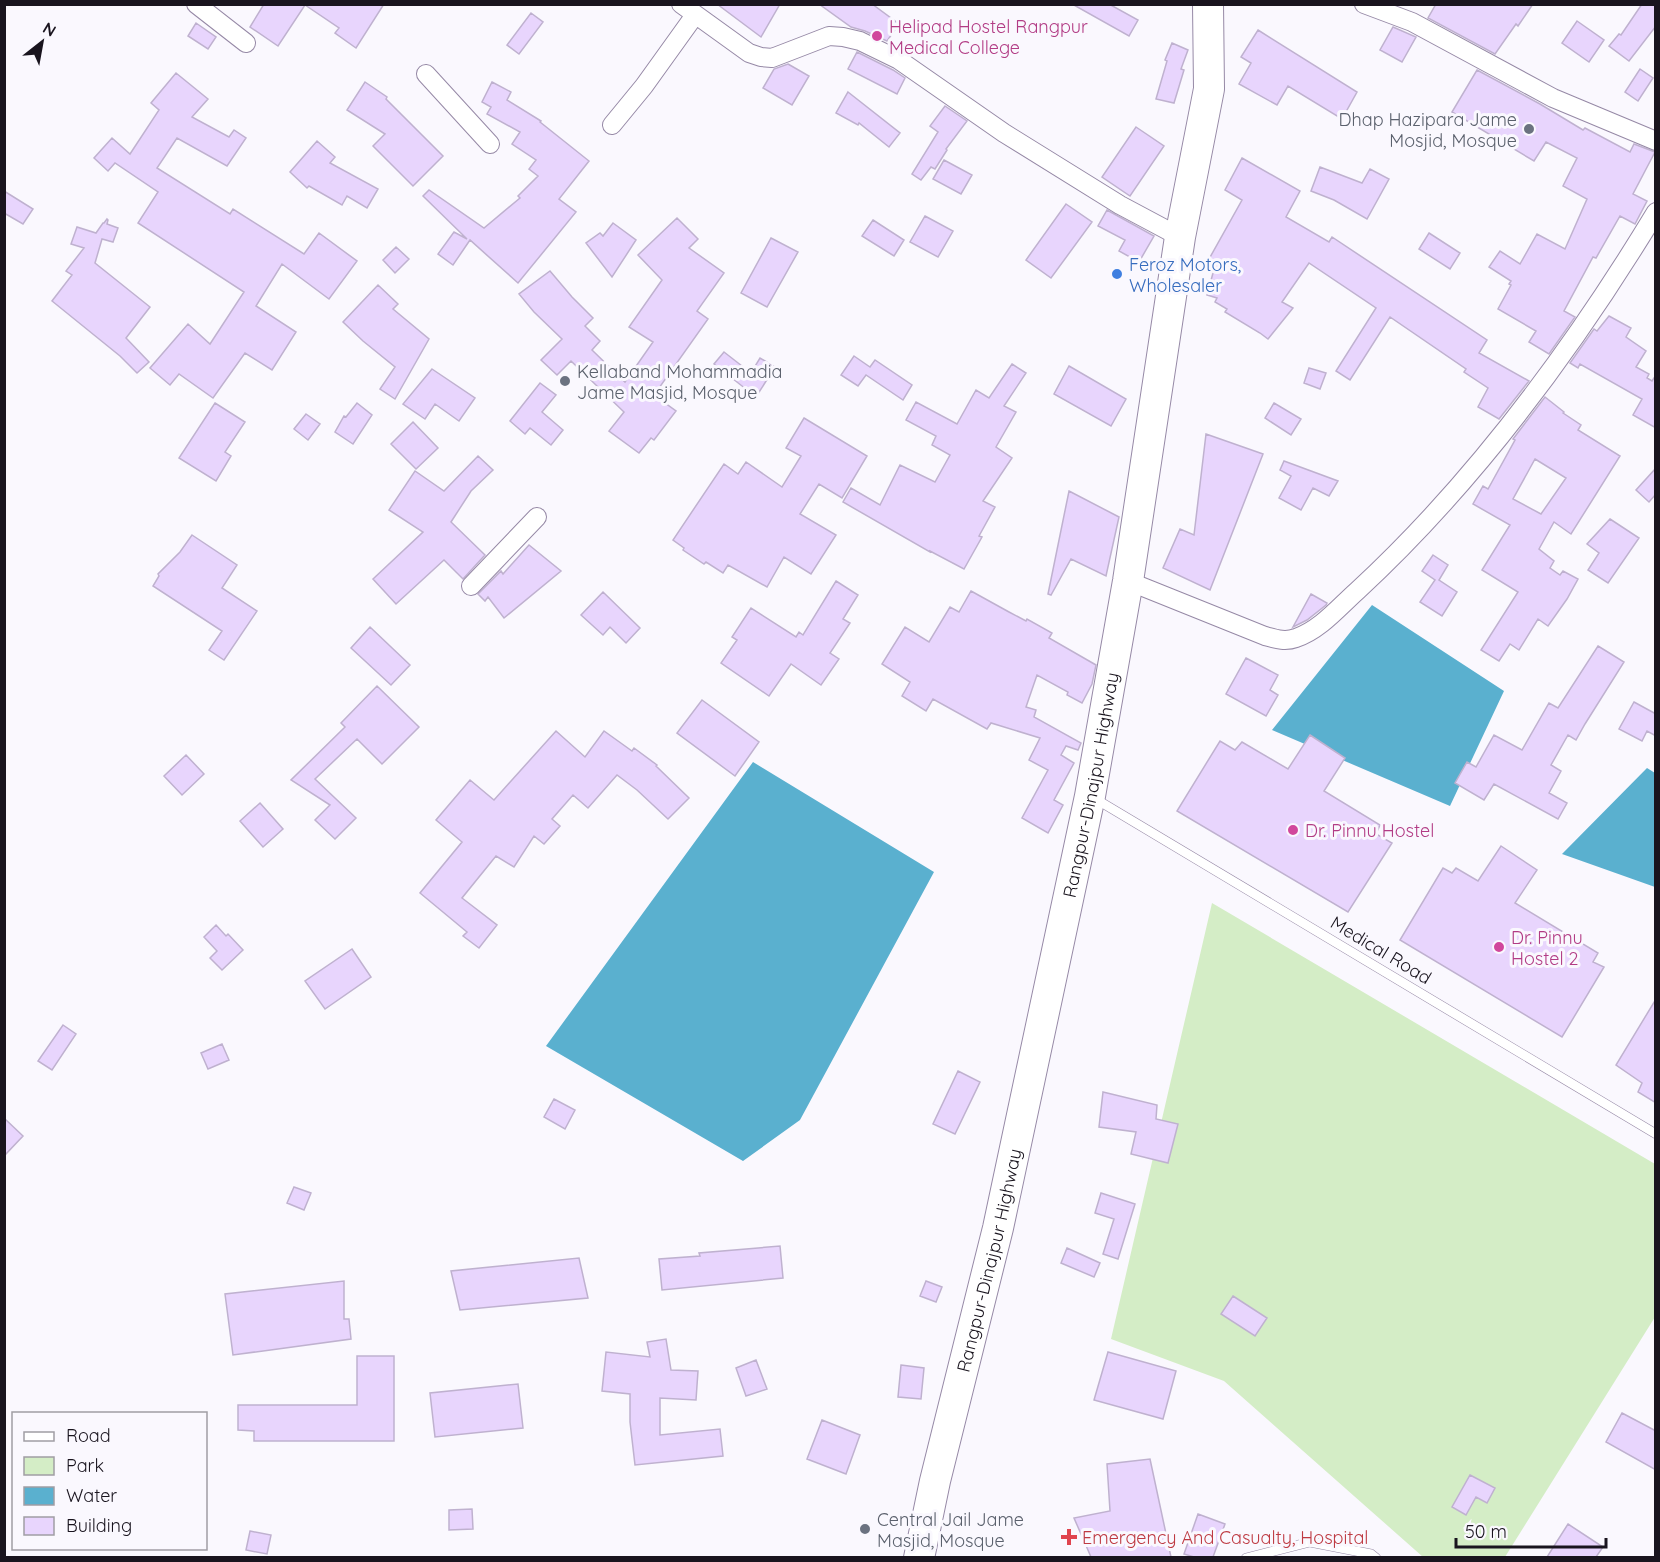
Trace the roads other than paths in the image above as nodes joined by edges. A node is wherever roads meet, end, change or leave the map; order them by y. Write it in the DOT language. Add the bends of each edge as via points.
graph roads {
  1 [pos="196,4"];
  2 [pos="1364,4"];
  3 [pos="1212,9"];
  4 [pos="688,10"];
  5 [pos="246,43"];
  6 [pos="426,74"];
  7 [pos="612,125"];
  8 [pos="1656,141"];
  9 [pos="490,144"];
  10 [pos="1656,212"];
  11 [pos="1180,237"];
  12 [pos="537,517"];
  13 [pos="1128,581"];
  14 [pos="471,586"];
  15 [pos="1090,796"];
  16 [pos="1656,1134"];
  17 [pos="919,1557"];
  18 [pos="1246,1557"];
  19 [pos="1376,1557"];
  1 -- 5 [label="street"];
  2 -- 8 [label="street" via="1412,22 1553,98"];
  3 -- 11 [label="highway, Rangpur-Dinajpur Highway" via="1209,89"];
  4 -- 7 [label="street" via="644,86"];
  4 -- 11 [label="street" via="749,53 761,57 772,58 829,36 860,41 899,60 1004,133"];
  6 -- 9 [label="street"];
  10 -- 13 [label="street" via="1562,355 1470,474 1383,567 1312,631 1283,641"];
  11 -- 13 [label="highway, Rangpur-Dinajpur Highway"];
  12 -- 14 [label="street"];
  13 -- 15 [label="highway, Rangpur-Dinajpur Highway"];
  15 -- 16 [label="lane, Medical Road"];
  15 -- 17 [label="highway, Rangpur-Dinajpur Highway" via="998,1228"];
  18 -- 19 [label="lane" via="1310,1542"];
}
